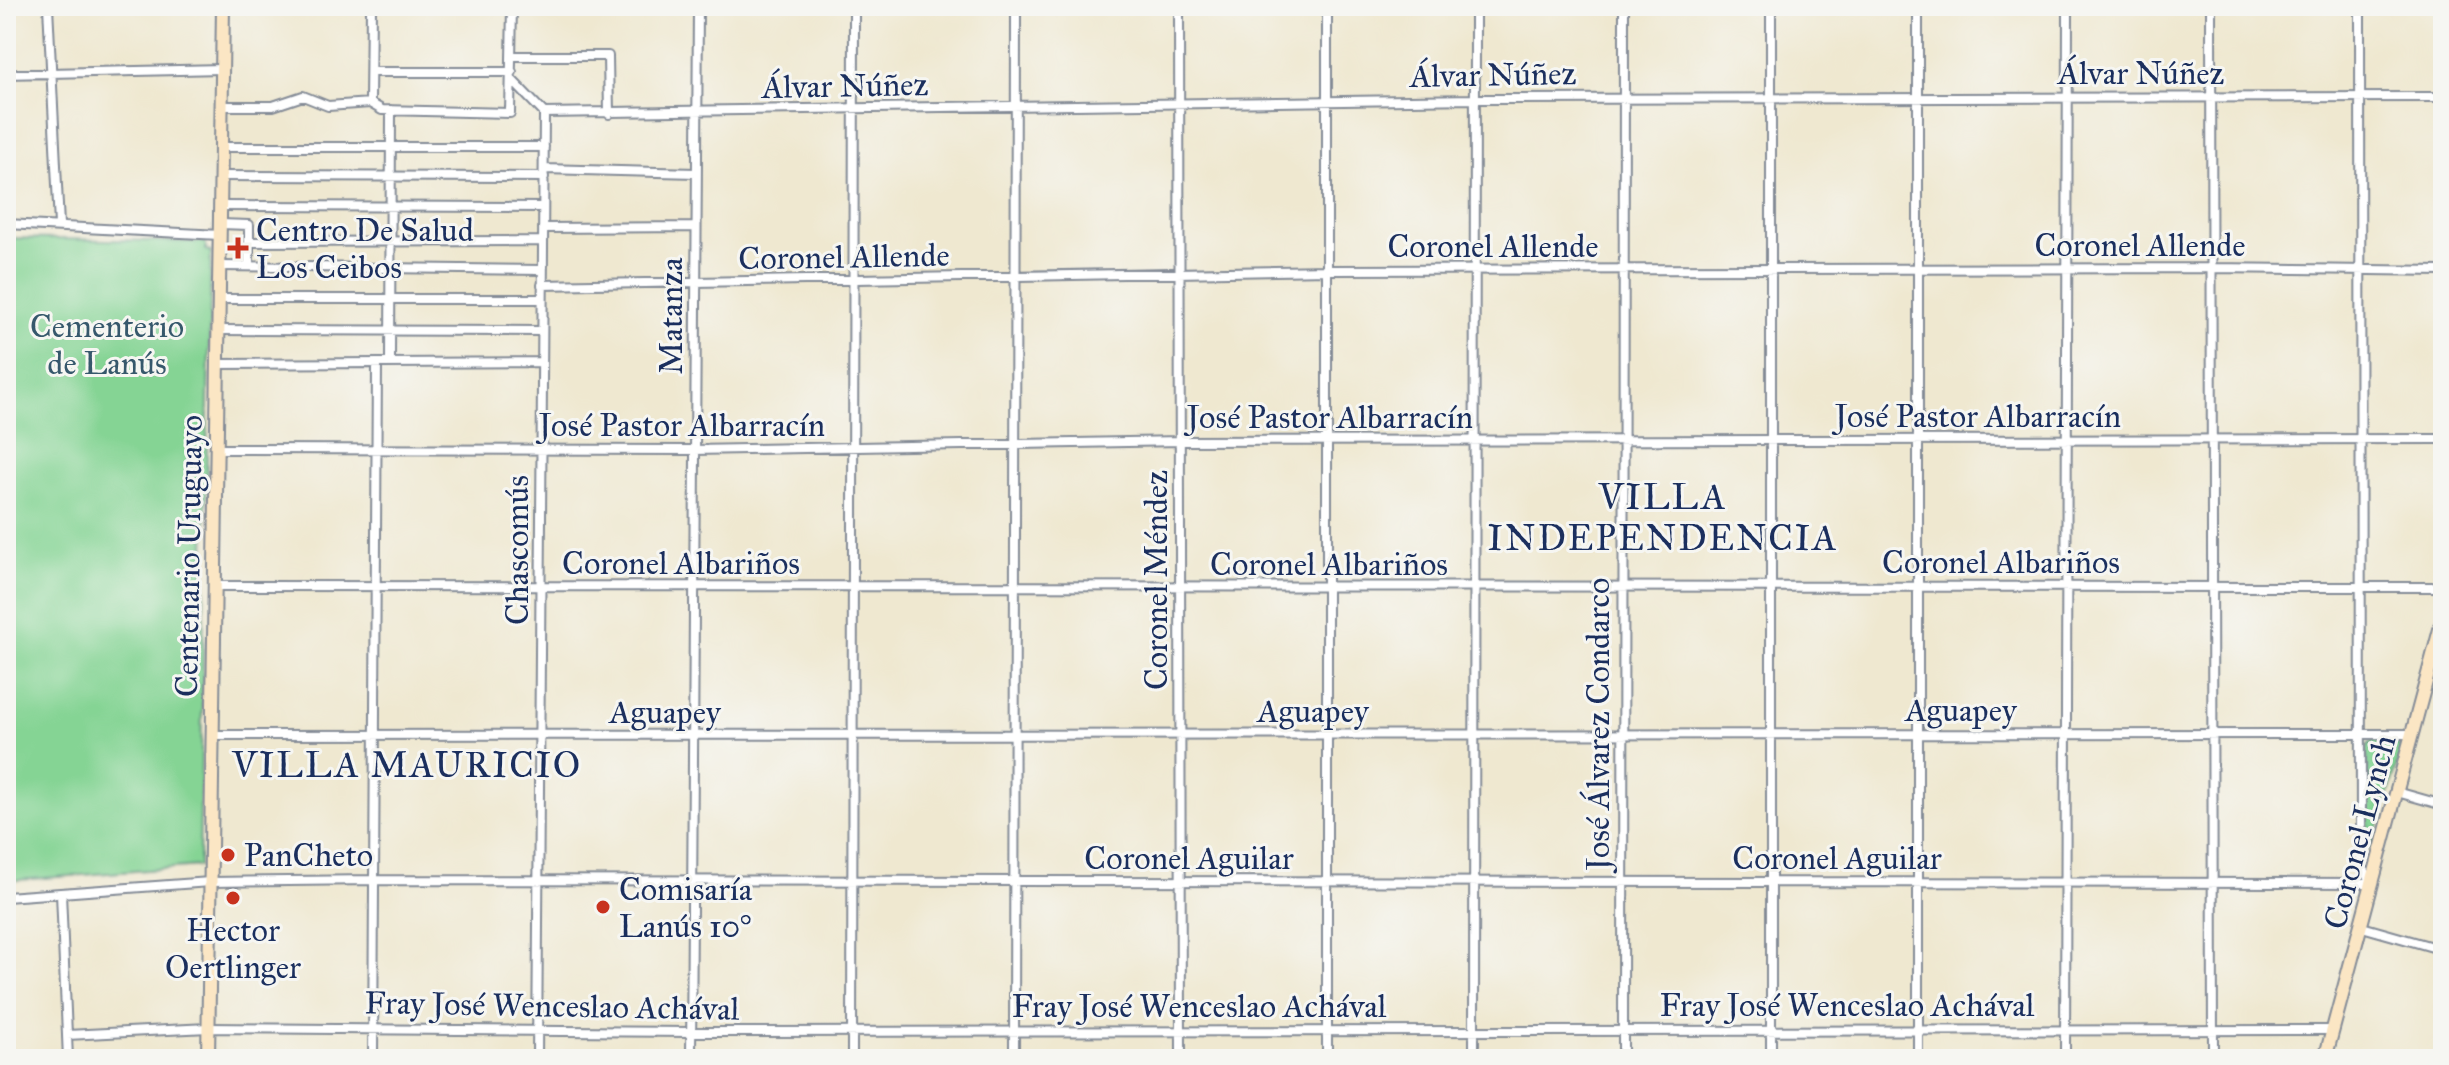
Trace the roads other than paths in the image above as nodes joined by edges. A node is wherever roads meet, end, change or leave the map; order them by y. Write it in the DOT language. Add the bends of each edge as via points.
graph roads {
  1 [pos="48,6"];
  2 [pos="223,6"];
  3 [pos="371,6"];
  4 [pos="512,6"];
  5 [pos="698,6"];
  6 [pos="854,6"];
  7 [pos="1016,6"];
  8 [pos="1179,6"];
  9 [pos="1327,6"];
  10 [pos="1475,6"];
  11 [pos="1624,6"];
  12 [pos="1771,6"];
  13 [pos="1918,6"];
  14 [pos="2068,6"];
  15 [pos="2211,6"];
  16 [pos="2360,6"];
  17 [pos="512,56"];
  18 [pos="222,69"];
  19 [pos="51,72"];
  20 [pos="371,72"];
  21 [pos="6,74"];
  22 [pos="512,76"];
  23 [pos="1771,97"];
  24 [pos="1917,97"];
  25 [pos="2211,97"];
  26 [pos="2443,97"];
  27 [pos="1624,98"];
  28 [pos="2070,98"];
  29 [pos="2360,98"];
  30 [pos="1475,99"];
  31 [pos="1326,101"];
  32 [pos="1177,102"];
  33 [pos="370,103"];
  34 [pos="222,106"];
  35 [pos="1016,106"];
  36 [pos="391,110"];
  37 [pos="853,111"];
  38 [pos="696,112"];
  39 [pos="544,113"];
  40 [pos="609,114"];
  41 [pos="221,147"];
  42 [pos="544,147"];
  43 [pos="391,148"];
  44 [pos="544,173"];
  45 [pos="696,173"];
  46 [pos="221,176"];
  47 [pos="391,176"];
  48 [pos="221,206"];
  49 [pos="391,207"];
  50 [pos="543,207"];
  51 [pos="6,224"];
  52 [pos="59,225"];
  53 [pos="695,227"];
  54 [pos="543,228"];
  55 [pos="220,230"];
  56 [pos="390,239"];
  57 [pos="543,241"];
  58 [pos="249,242"];
  59 [pos="219,266"];
  60 [pos="249,266"];
  61 [pos="391,268"];
  62 [pos="2213,268"];
  63 [pos="542,270"];
  64 [pos="1328,270"];
  65 [pos="1475,270"];
  66 [pos="1622,270"];
  67 [pos="1770,270"];
  68 [pos="1917,270"];
  69 [pos="2069,270"];
  70 [pos="2361,270"];
  71 [pos="1180,271"];
  72 [pos="2443,271"];
  73 [pos="1014,277"];
  74 [pos="853,282"];
  75 [pos="696,284"];
  76 [pos="542,285"];
  77 [pos="219,299"];
  78 [pos="390,299"];
  79 [pos="542,299"];
  80 [pos="218,330"];
  81 [pos="542,331"];
  82 [pos="390,332"];
  83 [pos="542,362"];
  84 [pos="377,363"];
  85 [pos="390,363"];
  86 [pos="218,364"];
  87 [pos="2067,439"];
  88 [pos="2213,439"];
  89 [pos="2361,439"];
  90 [pos="2443,439"];
  91 [pos="1475,440"];
  92 [pos="1771,440"];
  93 [pos="1917,440"];
  94 [pos="1181,441"];
  95 [pos="1328,441"];
  96 [pos="1622,441"];
  97 [pos="1015,445"];
  98 [pos="853,448"];
  99 [pos="217,449"];
  100 [pos="376,449"];
  101 [pos="541,450"];
  102 [pos="694,450"];
  103 [pos="2067,585"];
  104 [pos="2361,585"];
  105 [pos="215,586"];
  106 [pos="1622,586"];
  107 [pos="2213,586"];
  108 [pos="542,587"];
  109 [pos="694,587"];
  110 [pos="1917,587"];
  111 [pos="2443,587"];
  112 [pos="375,588"];
  113 [pos="852,588"];
  114 [pos="1181,588"];
  115 [pos="1326,588"];
  116 [pos="1477,588"];
  117 [pos="1771,588"];
  118 [pos="1015,589"];
  119 [pos="2443,618"];
  120 [pos="2438,659"];
  121 [pos="1919,733"];
  122 [pos="2065,734"];
  123 [pos="2212,734"];
  124 [pos="2363,734"];
  125 [pos="2413,734"];
  126 [pos="213,735"];
  127 [pos="1179,735"];
  128 [pos="1327,735"];
  129 [pos="1622,735"];
  130 [pos="1771,735"];
  131 [pos="693,736"];
  132 [pos="852,736"];
  133 [pos="1013,736"];
  134 [pos="1476,736"];
  135 [pos="375,737"];
  136 [pos="539,737"];
  137 [pos="2397,792"];
  138 [pos="2443,805"];
  139 [pos="374,880"];
  140 [pos="2213,881"];
  141 [pos="210,882"];
  142 [pos="538,882"];
  143 [pos="690,882"];
  144 [pos="1181,882"];
  145 [pos="1326,882"];
  146 [pos="1474,882"];
  147 [pos="1621,882"];
  148 [pos="1918,882"];
  149 [pos="851,883"];
  150 [pos="1013,883"];
  151 [pos="1770,883"];
  152 [pos="2065,883"];
  153 [pos="2373,883"];
  154 [pos="61,893"];
  155 [pos="6,897"];
  156 [pos="2362,927"];
  157 [pos="2443,950"];
  158 [pos="208,1028"];
  159 [pos="373,1028"];
  160 [pos="1771,1028"];
  161 [pos="537,1029"];
  162 [pos="1623,1029"];
  163 [pos="1917,1029"];
  164 [pos="1013,1030"];
  165 [pos="1327,1030"];
  166 [pos="1474,1030"];
  167 [pos="2065,1030"];
  168 [pos="2213,1030"];
  169 [pos="2332,1030"];
  170 [pos="1181,1031"];
  171 [pos="691,1032"];
  172 [pos="851,1032"];
  173 [pos="67,1035"];
  174 [pos="68,1059"];
  175 [pos="208,1059"];
  176 [pos="373,1059"];
  177 [pos="537,1059"];
  178 [pos="691,1059"];
  179 [pos="852,1059"];
  180 [pos="1014,1059"];
  181 [pos="1181,1059"];
  182 [pos="1327,1059"];
  183 [pos="1474,1059"];
  184 [pos="1623,1059"];
  185 [pos="1771,1059"];
  186 [pos="1918,1059"];
  187 [pos="2065,1059"];
  188 [pos="2213,1059"];
  189 [pos="2325,1059"];
  1 -- 19 [label="street"];
  2 -- 18 [label="main road, Centenario Uruguayo"];
  3 -- 20 [label="street"];
  4 -- 17 [label="street"];
  5 -- 38 [label="street, Matanza"];
  6 -- 37 [label="street"];
  7 -- 35 [label="street"];
  8 -- 32 [label="street, Coronel Méndez"];
  9 -- 31 [label="street"];
  10 -- 30 [label="street"];
  11 -- 27 [label="street, José Álvarez Condarco"];
  12 -- 23 [label="street"];
  13 -- 24 [label="street"];
  14 -- 28 [label="street"];
  15 -- 25 [label="street"];
  16 -- 29 [label="street"];
  17 -- 22 [label="street"];
  17 -- 40 [label="street" via="608,56"];
  18 -- 19 [label="street"];
  18 -- 34 [label="main road, Centenario Uruguayo"];
  19 -- 21 [label="street"];
  19 -- 52 [label="street"];
  20 -- 22 [label="street"];
  20 -- 33 [label="street"];
  22 -- 36 [label="street" via="510,113"];
  22 -- 39 [label="street"];
  23 -- 24 [label="street, Álvar Núñez"];
  23 -- 27 [label="street, Álvar Núñez"];
  23 -- 67 [label="street"];
  24 -- 28 [label="street, Álvar Núñez"];
  24 -- 68 [label="street"];
  25 -- 28 [label="street, Álvar Núñez"];
  25 -- 29 [label="street, Álvar Núñez"];
  25 -- 62 [label="street"];
  26 -- 29 [label="street, Álvar Núñez"];
  27 -- 30 [label="street, Álvar Núñez"];
  27 -- 66 [label="street, José Álvarez Condarco"];
  28 -- 69 [label="street"];
  29 -- 70 [label="street"];
  30 -- 31 [label="street, Álvar Núñez"];
  30 -- 65 [label="street"];
  31 -- 32 [label="street, Álvar Núñez"];
  31 -- 64 [label="street"];
  32 -- 35 [label="street, Álvar Núñez"];
  32 -- 71 [label="street, Coronel Méndez"];
  33 -- 34 [label="street" via="328,106 303,96 273,106"];
  33 -- 36 [label="street"];
  34 -- 41 [label="main road, Centenario Uruguayo"];
  35 -- 37 [label="street, Álvar Núñez"];
  35 -- 73 [label="street"];
  36 -- 43 [label="street"];
  37 -- 38 [label="street, Álvar Núñez"];
  37 -- 74 [label="street"];
  38 -- 40 [label="street, Álvar Núñez"];
  38 -- 45 [label="street, Matanza"];
  39 -- 40 [label="street, Álvar Núñez"];
  39 -- 42 [label="street, Chascomús"];
  41 -- 43 [label="street"];
  41 -- 46 [label="main road, Centenario Uruguayo"];
  42 -- 43 [label="street"];
  42 -- 44 [label="street, Chascomús"];
  43 -- 47 [label="street"];
  44 -- 45 [label="street"];
  44 -- 47 [label="street"];
  44 -- 50 [label="street, Chascomús"];
  45 -- 53 [label="street, Matanza"];
  46 -- 47 [label="street"];
  46 -- 48 [label="main road, Centenario Uruguayo"];
  47 -- 49 [label="street"];
  48 -- 49 [label="street"];
  48 -- 55 [label="main road, Centenario Uruguayo"];
  49 -- 50 [label="street"];
  49 -- 56 [label="street"];
  50 -- 54 [label="street, Chascomús"];
  51 -- 52 [label="street"];
  52 -- 55 [label="street"];
  53 -- 54 [label="street"];
  53 -- 75 [label="street, Matanza"];
  54 -- 57 [label="street, Chascomús"];
  55 -- 58 [label="street" via="249,225"];
  55 -- 59 [label="main road, Centenario Uruguayo"];
  56 -- 57 [label="street"];
  56 -- 58 [label="street"];
  56 -- 61 [label="street"];
  57 -- 63 [label="street, Chascomús"];
  58 -- 60 [label="street"];
  59 -- 60 [label="street"];
  59 -- 77 [label="main road, Centenario Uruguayo"];
  60 -- 61 [label="street"];
  61 -- 63 [label="street"];
  61 -- 78 [label="street"];
  62 -- 69 [label="street, Coronel Allende"];
  62 -- 70 [label="street, Coronel Allende"];
  62 -- 88 [label="street"];
  63 -- 76 [label="street, Chascomús"];
  64 -- 65 [label="street, Coronel Allende"];
  64 -- 71 [label="street, Coronel Allende"];
  64 -- 95 [label="street"];
  65 -- 66 [label="street, Coronel Allende"];
  65 -- 91 [label="street"];
  66 -- 67 [label="street, Coronel Allende"];
  66 -- 96 [label="street, José Álvarez Condarco"];
  67 -- 68 [label="street, Coronel Allende"];
  67 -- 92 [label="street"];
  68 -- 69 [label="street, Coronel Allende"];
  68 -- 93 [label="street"];
  69 -- 87 [label="street"];
  70 -- 72 [label="street, Coronel Allende"];
  70 -- 89 [label="street"];
  71 -- 73 [label="street, Coronel Allende"];
  71 -- 94 [label="street, Coronel Méndez"];
  73 -- 74 [label="street, Coronel Allende"];
  73 -- 97 [label="street"];
  74 -- 75 [label="street, Coronel Allende"];
  74 -- 98 [label="street"];
  75 -- 76 [label="street, Coronel Allende"];
  75 -- 102 [label="street, Matanza"];
  76 -- 79 [label="street, Chascomús"];
  77 -- 78 [label="street"];
  77 -- 80 [label="main road, Centenario Uruguayo"];
  78 -- 79 [label="street"];
  78 -- 82 [label="street"];
  79 -- 81 [label="street, Chascomús"];
  80 -- 82 [label="street"];
  80 -- 86 [label="main road, Centenario Uruguayo"];
  81 -- 82 [label="street"];
  81 -- 83 [label="street, Chascomús"];
  82 -- 85 [label="street"];
  83 -- 85 [label="street"];
  83 -- 101 [label="street, Chascomús"];
  84 -- 85 [label="street"];
  84 -- 86 [label="street"];
  84 -- 100 [label="street"];
  86 -- 99 [label="main road, Centenario Uruguayo"];
  87 -- 88 [label="street, José Pastor Albarracín"];
  87 -- 93 [label="street, José Pastor Albarracín"];
  87 -- 103 [label="street"];
  88 -- 89 [label="street, José Pastor Albarracín"];
  88 -- 107 [label="street"];
  89 -- 90 [label="street, José Pastor Albarracín"];
  89 -- 104 [label="street"];
  91 -- 95 [label="street, José Pastor Albarracín"];
  91 -- 96 [label="street, José Pastor Albarracín"];
  91 -- 116 [label="street"];
  92 -- 93 [label="street, José Pastor Albarracín"];
  92 -- 96 [label="street, José Pastor Albarracín"];
  92 -- 117 [label="street"];
  93 -- 110 [label="street"];
  94 -- 95 [label="street, José Pastor Albarracín"];
  94 -- 97 [label="street, José Pastor Albarracín"];
  94 -- 114 [label="street, Coronel Méndez"];
  95 -- 115 [label="street"];
  96 -- 106 [label="street, José Álvarez Condarco"];
  97 -- 98 [label="street, José Pastor Albarracín"];
  97 -- 118 [label="street"];
  98 -- 102 [label="street, José Pastor Albarracín"];
  98 -- 113 [label="street"];
  99 -- 100 [label="street, José Pastor Albarracín"];
  99 -- 105 [label="main road, Centenario Uruguayo"];
  100 -- 101 [label="street, José Pastor Albarracín"];
  100 -- 112 [label="street"];
  101 -- 102 [label="street, José Pastor Albarracín"];
  101 -- 108 [label="street, Chascomús"];
  102 -- 109 [label="street, Matanza"];
  103 -- 107 [label="street, Coronel Albariños"];
  103 -- 110 [label="street, Coronel Albariños"];
  103 -- 122 [label="street"];
  104 -- 107 [label="street, Coronel Albariños"];
  104 -- 111 [label="street, Coronel Albariños"];
  104 -- 124 [label="street"];
  105 -- 112 [label="street, Coronel Albariños"];
  105 -- 126 [label="main road, Centenario Uruguayo"];
  106 -- 116 [label="street, Coronel Albariños"];
  106 -- 117 [label="street, Coronel Albariños"];
  106 -- 129 [label="street, José Álvarez Condarco"];
  107 -- 123 [label="street"];
  108 -- 109 [label="street, Coronel Albariños"];
  108 -- 112 [label="street, Coronel Albariños"];
  108 -- 136 [label="street, Chascomús"];
  109 -- 113 [label="street, Coronel Albariños"];
  109 -- 131 [label="street, Matanza"];
  110 -- 117 [label="street, Coronel Albariños"];
  110 -- 121 [label="street"];
  112 -- 135 [label="street"];
  113 -- 118 [label="street, Coronel Albariños"];
  113 -- 132 [label="street"];
  114 -- 115 [label="street, Coronel Albariños"];
  114 -- 118 [label="street, Coronel Albariños"];
  114 -- 127 [label="street, Coronel Méndez"];
  115 -- 116 [label="street, Coronel Albariños"];
  115 -- 128 [label="street"];
  116 -- 134 [label="street"];
  117 -- 130 [label="street"];
  118 -- 133 [label="street"];
  119 -- 120 [label="main road, Coronel Lynch"];
  120 -- 125 [label="main road, Coronel Lynch"];
  121 -- 122 [label="street, Aguapey"];
  121 -- 130 [label="street, Aguapey"];
  121 -- 148 [label="street"];
  122 -- 123 [label="street, Aguapey"];
  122 -- 152 [label="street"];
  123 -- 124 [label="street, Aguapey"];
  123 -- 140 [label="street"];
  124 -- 125 [label="street, Aguapey"];
  124 -- 153 [label="street" via="2361,866"];
  125 -- 137 [label="main road, Coronel Lynch"];
  126 -- 135 [label="street, Aguapey"];
  126 -- 141 [label="main road, Centenario Uruguayo"];
  127 -- 128 [label="street, Aguapey"];
  127 -- 133 [label="street, Aguapey"];
  127 -- 144 [label="street, Coronel Méndez"];
  128 -- 134 [label="street, Aguapey"];
  128 -- 145 [label="street"];
  129 -- 130 [label="street, Aguapey"];
  129 -- 134 [label="street, Aguapey"];
  129 -- 147 [label="street, José Álvarez Condarco"];
  130 -- 151 [label="street"];
  131 -- 132 [label="street, Aguapey"];
  131 -- 136 [label="street, Aguapey"];
  131 -- 143 [label="street, Matanza"];
  132 -- 133 [label="street, Aguapey"];
  132 -- 149 [label="street"];
  133 -- 150 [label="street"];
  134 -- 146 [label="street"];
  135 -- 136 [label="street, Aguapey"];
  135 -- 139 [label="street"];
  136 -- 142 [label="street, Chascomús"];
  137 -- 138 [label="street"];
  137 -- 153 [label="main road, Coronel Lynch"];
  139 -- 141 [label="street, Coronel Aguilar"];
  139 -- 142 [label="street, Coronel Aguilar"];
  139 -- 159 [label="street"];
  140 -- 152 [label="street, Coronel Aguilar"];
  140 -- 153 [label="street, Coronel Aguilar"];
  140 -- 168 [label="street"];
  141 -- 154 [label="street, Coronel Aguilar"];
  141 -- 158 [label="main road, Centenario Uruguayo"];
  142 -- 143 [label="street, Coronel Aguilar"];
  142 -- 161 [label="street, Chascomús"];
  143 -- 149 [label="street, Coronel Aguilar"];
  143 -- 171 [label="street, Matanza"];
  144 -- 145 [label="street, Coronel Aguilar"];
  144 -- 150 [label="street, Coronel Aguilar"];
  144 -- 170 [label="street, Coronel Méndez"];
  145 -- 146 [label="street, Coronel Aguilar"];
  145 -- 165 [label="street"];
  146 -- 147 [label="street, Coronel Aguilar"];
  146 -- 166 [label="street"];
  147 -- 151 [label="street, Coronel Aguilar"];
  147 -- 162 [label="street, José Álvarez Condarco"];
  148 -- 151 [label="street, Coronel Aguilar"];
  148 -- 152 [label="street, Coronel Aguilar"];
  148 -- 163 [label="street"];
  149 -- 150 [label="street, Coronel Aguilar"];
  149 -- 172 [label="street"];
  150 -- 164 [label="street"];
  151 -- 160 [label="street"];
  152 -- 167 [label="street"];
  153 -- 156 [label="main road, Coronel Lynch"];
  154 -- 155 [label="street, Coronel Aguilar"];
  154 -- 173 [label="street"];
  156 -- 157 [label="street"];
  156 -- 169 [label="main road, Coronel Lynch"];
  158 -- 159 [label="street, Fray José Wenceslao Achával"];
  158 -- 173 [label="street, Fray José Wenceslao Achával"];
  158 -- 175 [label="main road, Centenario Uruguayo"];
  159 -- 161 [label="street, Fray José Wenceslao Achával"];
  159 -- 176 [label="street"];
  160 -- 162 [label="street, Fray José Wenceslao Achával"];
  160 -- 163 [label="street, Fray José Wenceslao Achával"];
  160 -- 185 [label="street"];
  161 -- 171 [label="street, Fray José Wenceslao Achával"];
  161 -- 177 [label="street, Chascomús"];
  162 -- 166 [label="street, Fray José Wenceslao Achával"];
  162 -- 184 [label="street, José Álvarez Condarco"];
  163 -- 167 [label="street, Fray José Wenceslao Achával"];
  163 -- 186 [label="street"];
  164 -- 170 [label="street, Fray José Wenceslao Achával"];
  164 -- 172 [label="street, Fray José Wenceslao Achával"];
  164 -- 180 [label="street"];
  165 -- 166 [label="street, Fray José Wenceslao Achával"];
  165 -- 170 [label="street, Fray José Wenceslao Achával"];
  165 -- 182 [label="street"];
  166 -- 183 [label="street"];
  167 -- 168 [label="street, Fray José Wenceslao Achával"];
  167 -- 187 [label="street"];
  168 -- 169 [label="street, Fray José Wenceslao Achával"];
  168 -- 188 [label="street"];
  169 -- 189 [label="main road, Coronel Lynch"];
  170 -- 181 [label="street, Coronel Méndez"];
  171 -- 172 [label="street, Fray José Wenceslao Achával"];
  171 -- 178 [label="street, Matanza"];
  172 -- 179 [label="street"];
  173 -- 174 [label="street"];
}
